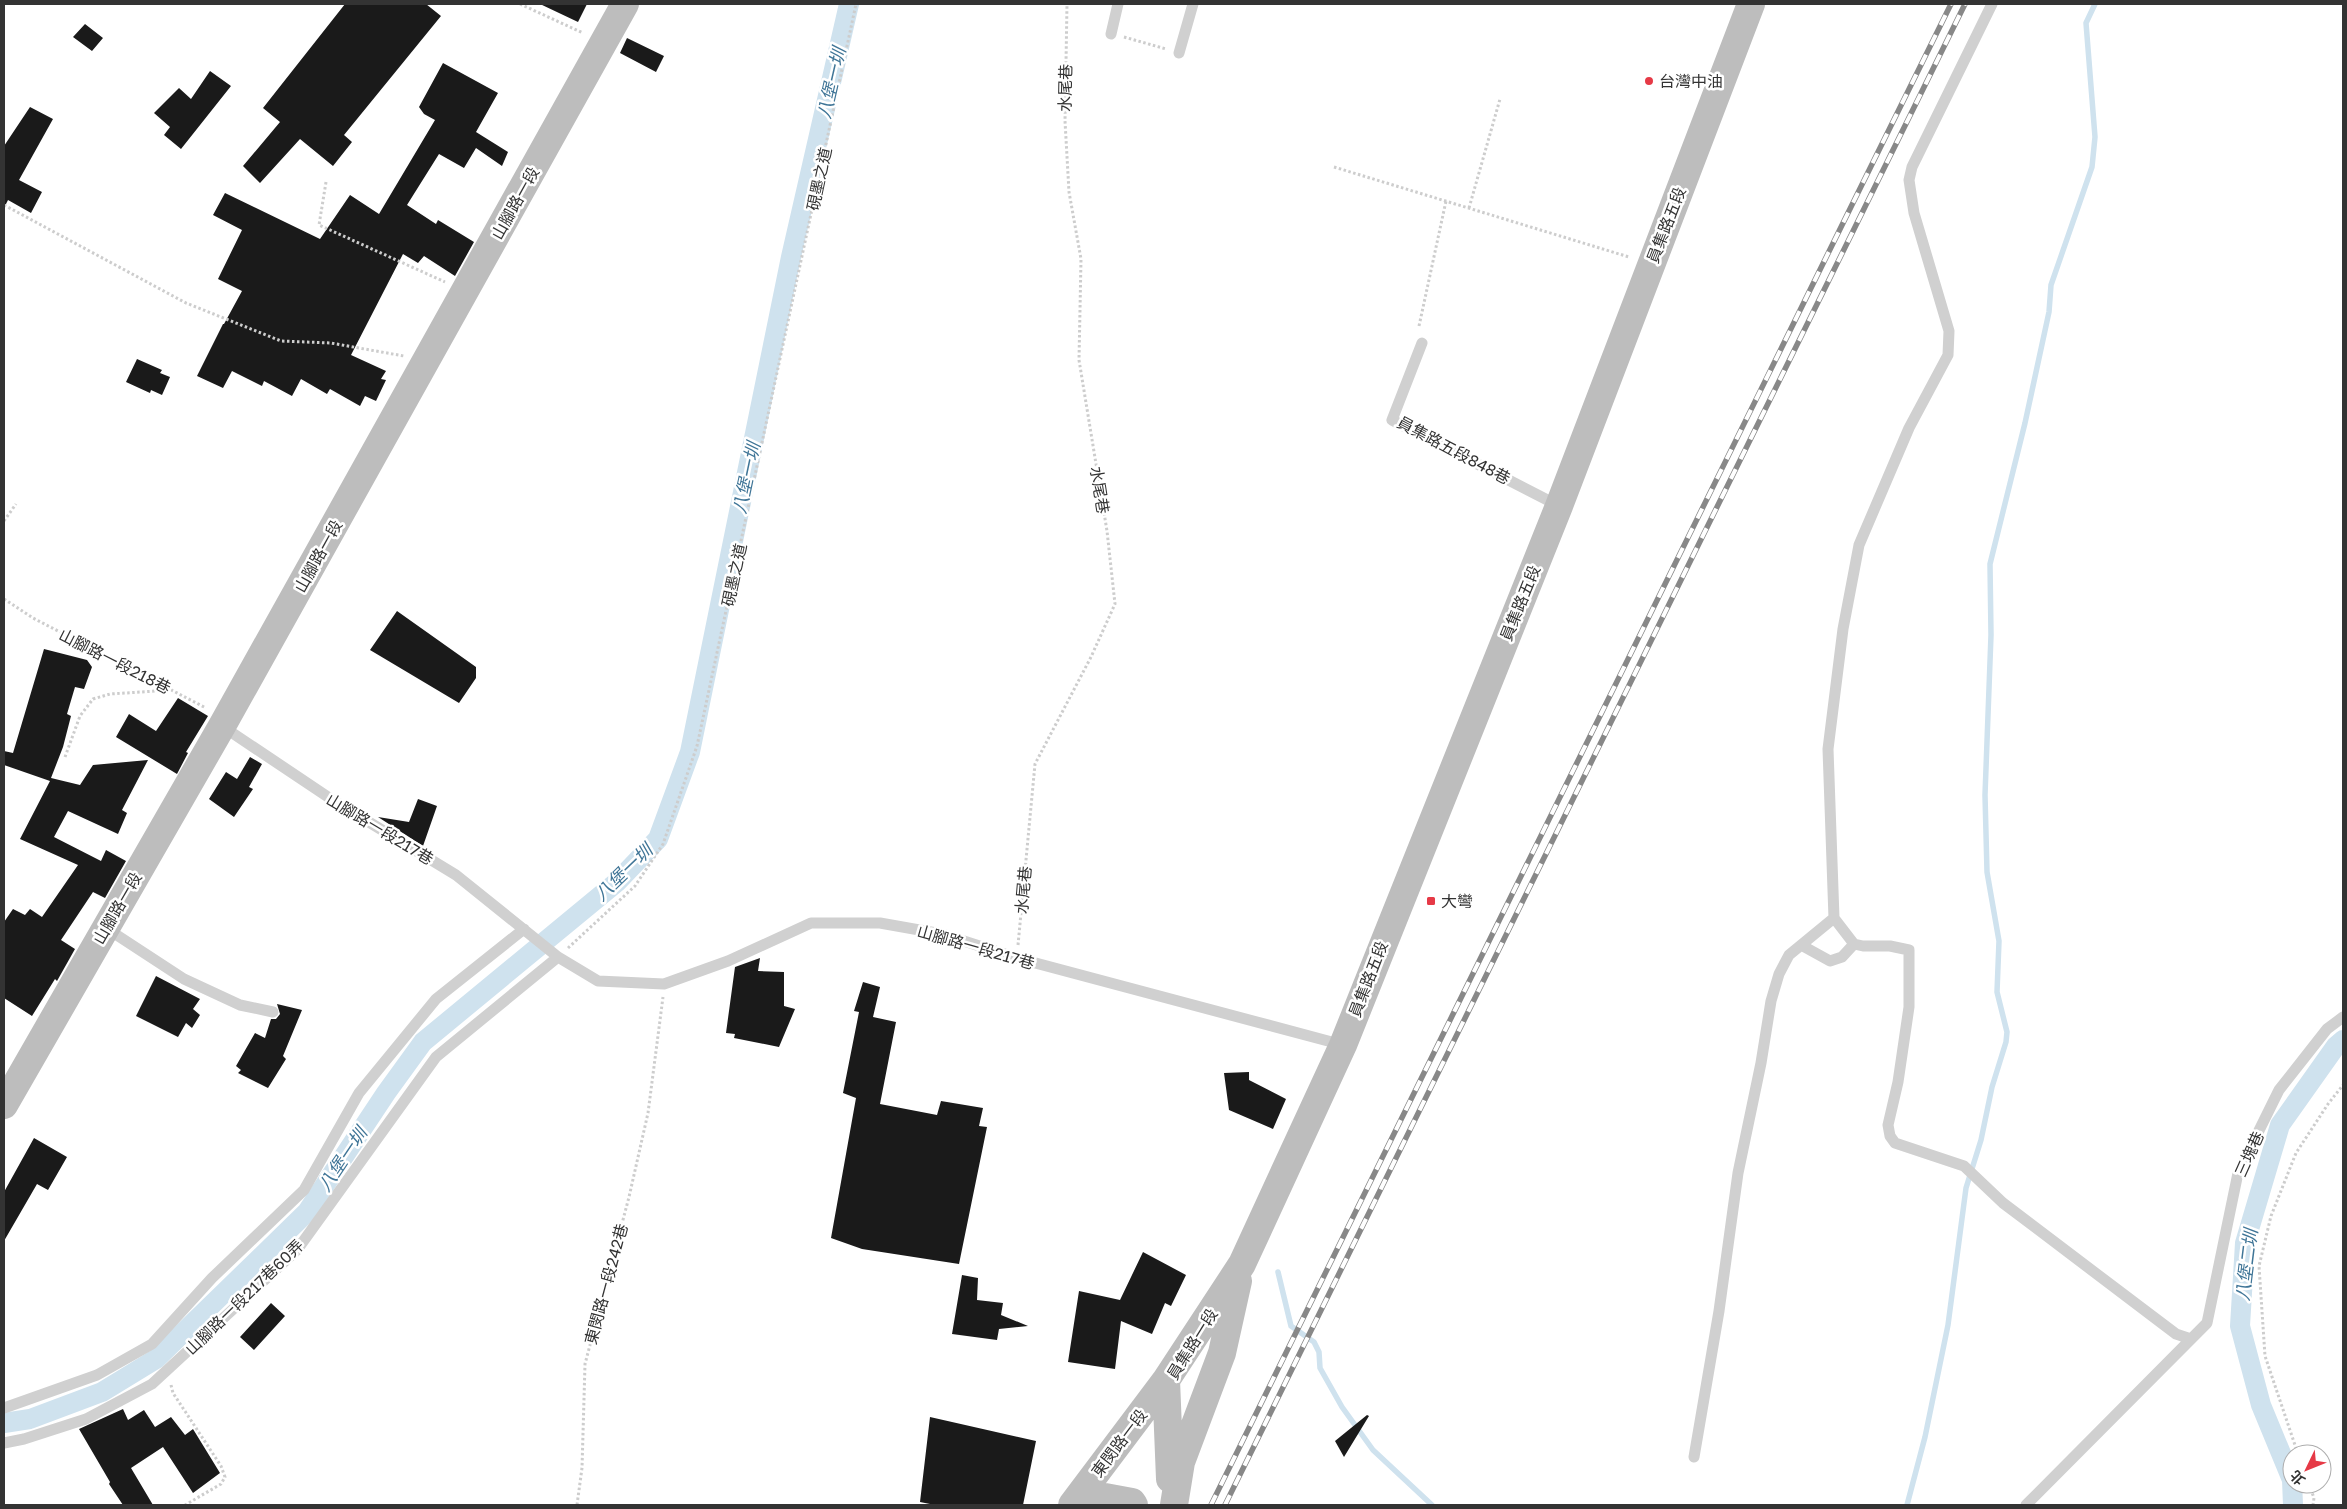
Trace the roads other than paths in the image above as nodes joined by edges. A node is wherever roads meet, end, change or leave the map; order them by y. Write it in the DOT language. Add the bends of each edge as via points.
graph roads {
  1 [pos="625,4"];
  2 [pos="1118,4"];
  3 [pos="1193,4"];
  4 [pos="1751,4"];
  5 [pos="1992,4"];
  6 [pos="1111,34"];
  7 [pos="1179,53"];
  8 [pos="1422,343"];
  9 [pos="1559,506"];
  10 [pos="222,726"];
  11 [pos="1834,918"];
  12 [pos="106,928"];
  13 [pos="524,929"];
  14 [pos="1854,944"];
  15 [pos="1801,945"];
  16 [pos="558,957"];
  17 [pos="273,1012"];
  18 [pos="2343,1017"];
  19 [pos="1343,1045"];
  20 [pos="4,1105"];
  21 [pos="1274,1196"];
  22 [pos="1242,1264"];
  23 [pos="2191,1339"];
  24 [pos="1166,1380"];
  25 [pos="4,1408"];
  26 [pos="4,1443"];
  27 [pos="1694,1457"];
  28 [pos="1074,1503"];
  29 [pos="1134,1505"];
  30 [pos="1172,1505"];
  31 [pos="2026,1505"];
  1 -- 10 [label="main road, 山腳路一段"];
  2 -- 6 [label="lane"];
  3 -- 7 [label="lane"];
  4 -- 9 [label="main road, 員集路五段"];
  5 -- 11 [label="lane" via="1912,167 1909,180 1914,213 1949,331 1948,355 1909,428 1859,545 1843,629 1828,749"];
  8 -- 9 [label="lane, 員集路五段848巷" via="1392,420"];
  9 -- 19 [label="main road, 員集路五段"];
  10 -- 12 [label="main road, 山腳路一段"];
  10 -- 13 [label="lane, 山腳路一段217巷" via="330,799 456,875"];
  11 -- 14 [label="lane"];
  11 -- 15 [label="lane"];
  12 -- 17 [label="lane" via="184,979 240,1005"];
  12 -- 20 [label="main road, 山腳路一段"];
  13 -- 16 [label="lane, 山腳路一段217巷"];
  13 -- 25 [label="lane" via="436,999 359,1093 304,1190 212,1278 152,1344 98,1375"];
  14 -- 15 [label="lane" via="1842,958 1830,961"];
  14 -- 23 [label="lane" via="1909,950 1909,1007 1888,1125 1895,1143 1964,1166 2003,1203 2176,1334"];
  15 -- 27 [label="lane" via="1789,955 1771,1001 1738,1173"];
  16 -- 19 [label="lane, 山腳路一段217巷" via="598,981 664,984 728,961 811,923 880,923 942,934 1017,958"];
  16 -- 26 [label="lane, 山腳路一段217巷60弄" via="436,1057 297,1250 152,1384 86,1419"];
  18 -- 23 [label="lane, 三塊巷" via="2328,1029 2279,1090 2238,1173 2207,1323"];
  19 -- 21 [label="main road, 員集路五段"];
  21 -- 22 [label="main road, 員集路一段"];
  22 -- 24 [label="main road, 員集路一段"];
  22 -- 30 [label="main road" via="1222,1354 1181,1462"];
  23 -- 31 [label="lane, 三塊巷"];
  24 -- 28 [label="main road, 東閔路一段"];
  24 -- 30 [label="main road, 員集路一段"];
  28 -- 29 [label="main road" via="1105,1497"];
}
